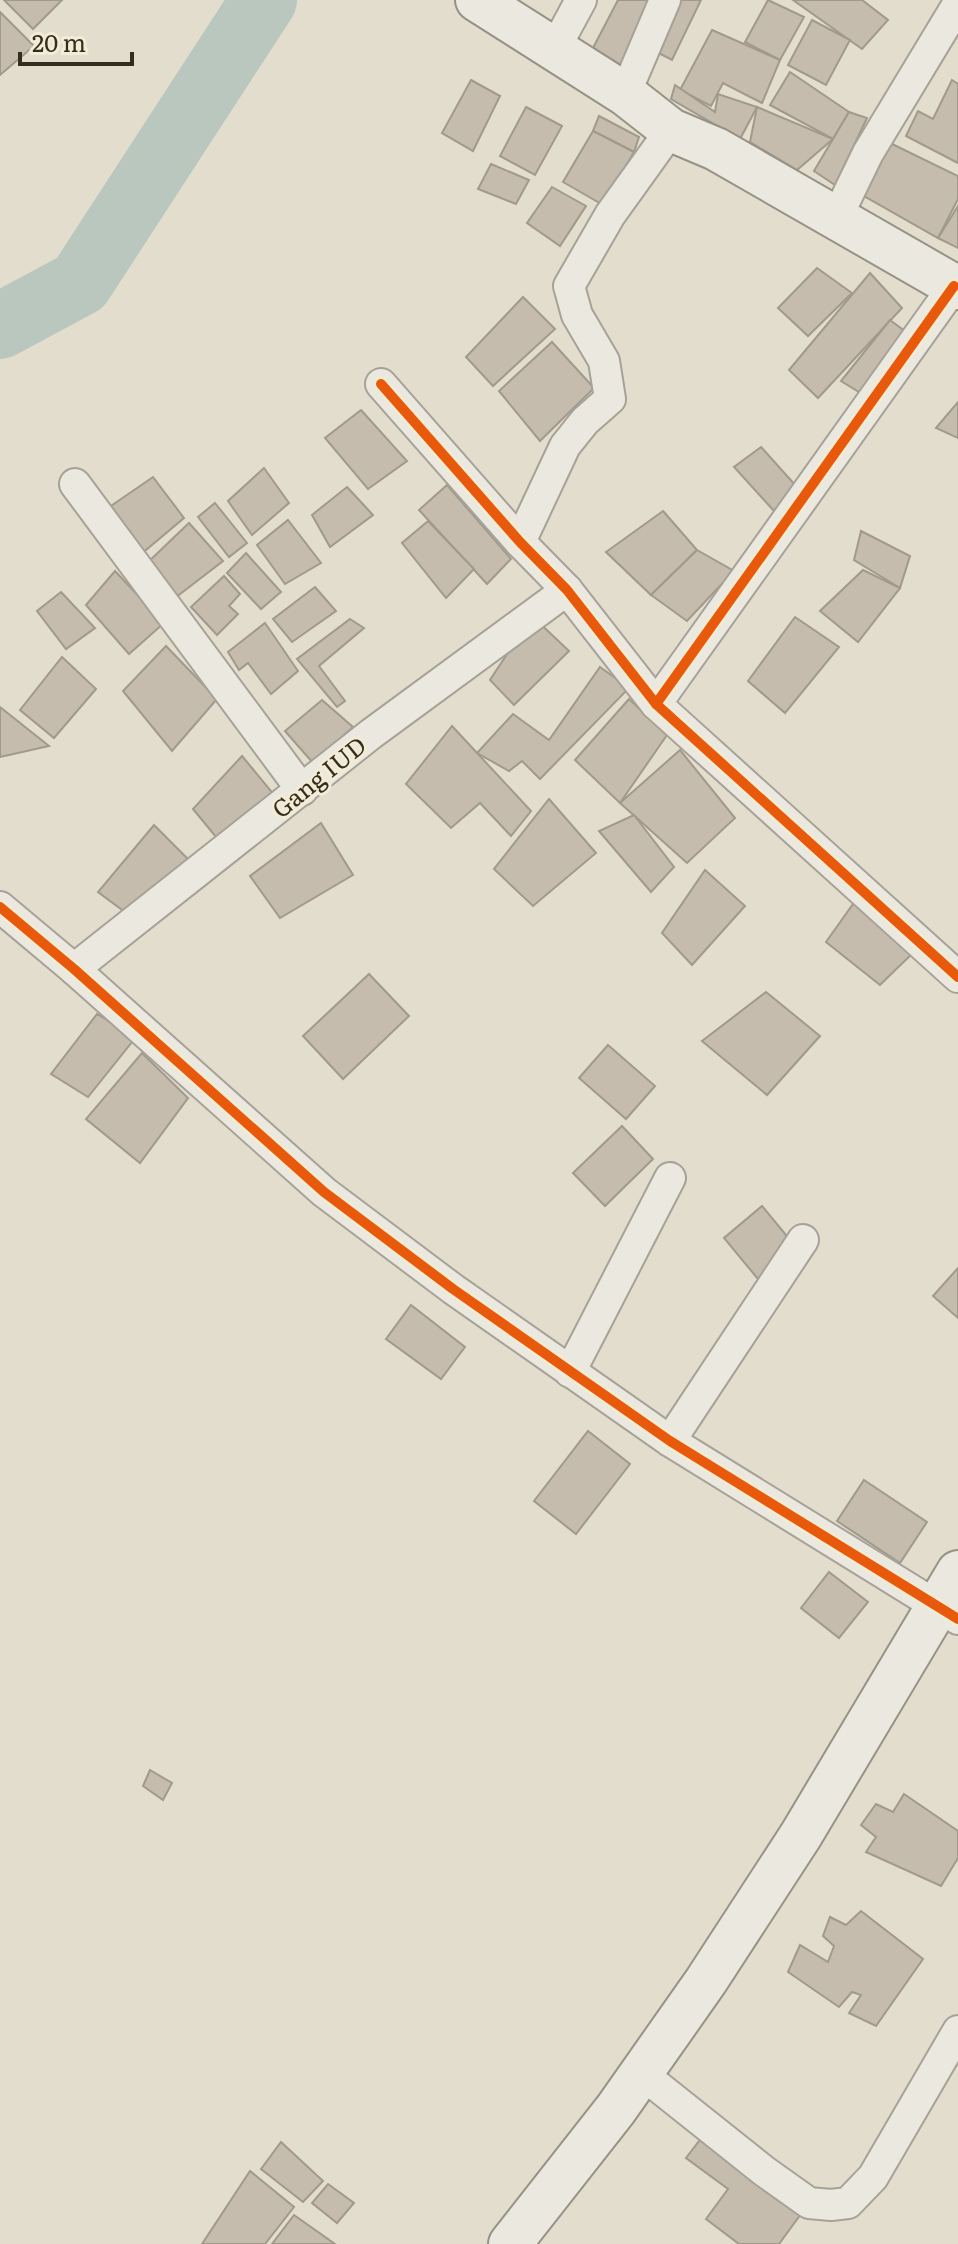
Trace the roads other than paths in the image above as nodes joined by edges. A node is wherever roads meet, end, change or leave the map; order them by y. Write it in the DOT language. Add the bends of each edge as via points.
graph roads {
  1 [pos="581,0"];
  2 [pos="665,0"];
  3 [pos="958,4"];
  4 [pos="485,6"];
  5 [pos="554,50"];
  6 [pos="625,94"];
  7 [pos="671,130"];
  8 [pos="836,219"];
  9 [pos="956,287"];
  10 [pos="381,384"];
  11 [pos="75,484"];
  12 [pos="520,542"];
  13 [pos="567,590"];
  14 [pos="656,704"];
  15 [pos="302,790"];
  16 [pos="0,907"];
  17 [pos="74,969"];
  18 [pos="958,977"];
  19 [pos="670,1178"];
  20 [pos="803,1240"];
  21 [pos="570,1372"];
  22 [pos="670,1441"];
  23 [pos="951,1599"];
  24 [pos="958,2031"];
  25 [pos="641,2073"];
  26 [pos="510,2244"];
  1 -- 5 [label="street"];
  2 -- 6 [label="street"];
  3 -- 8 [label="street" via="868,153"];
  4 -- 5 [label="main road"];
  5 -- 6 [label="main road"];
  6 -- 7 [label="main road"];
  7 -- 8 [label="main road" via="716,149"];
  7 -- 12 [label="street" via="610,215 569,286 577,315 604,361 610,399 565,446"];
  8 -- 9 [label="main road"];
  9 -- 14 [label="street"];
  10 -- 12 [label="street"];
  11 -- 15 [label="street"];
  12 -- 13 [label="street"];
  13 -- 14 [label="street"];
  13 -- 15 [label="street, Gang IUD"];
  14 -- 18 [label="street"];
  15 -- 17 [label="street, Gang IUD"];
  16 -- 17 [label="street"];
  17 -- 21 [label="street" via="324,1192"];
  19 -- 21 [label="street"];
  20 -- 22 [label="street"];
  21 -- 22 [label="street"];
  22 -- 23 [label="street"];
  23 -- 25 [label="main road" via="706,1981"];
  24 -- 25 [label="street" via="873,2177 848,2203 809,2203"];
  25 -- 26 [label="main road"];
}
